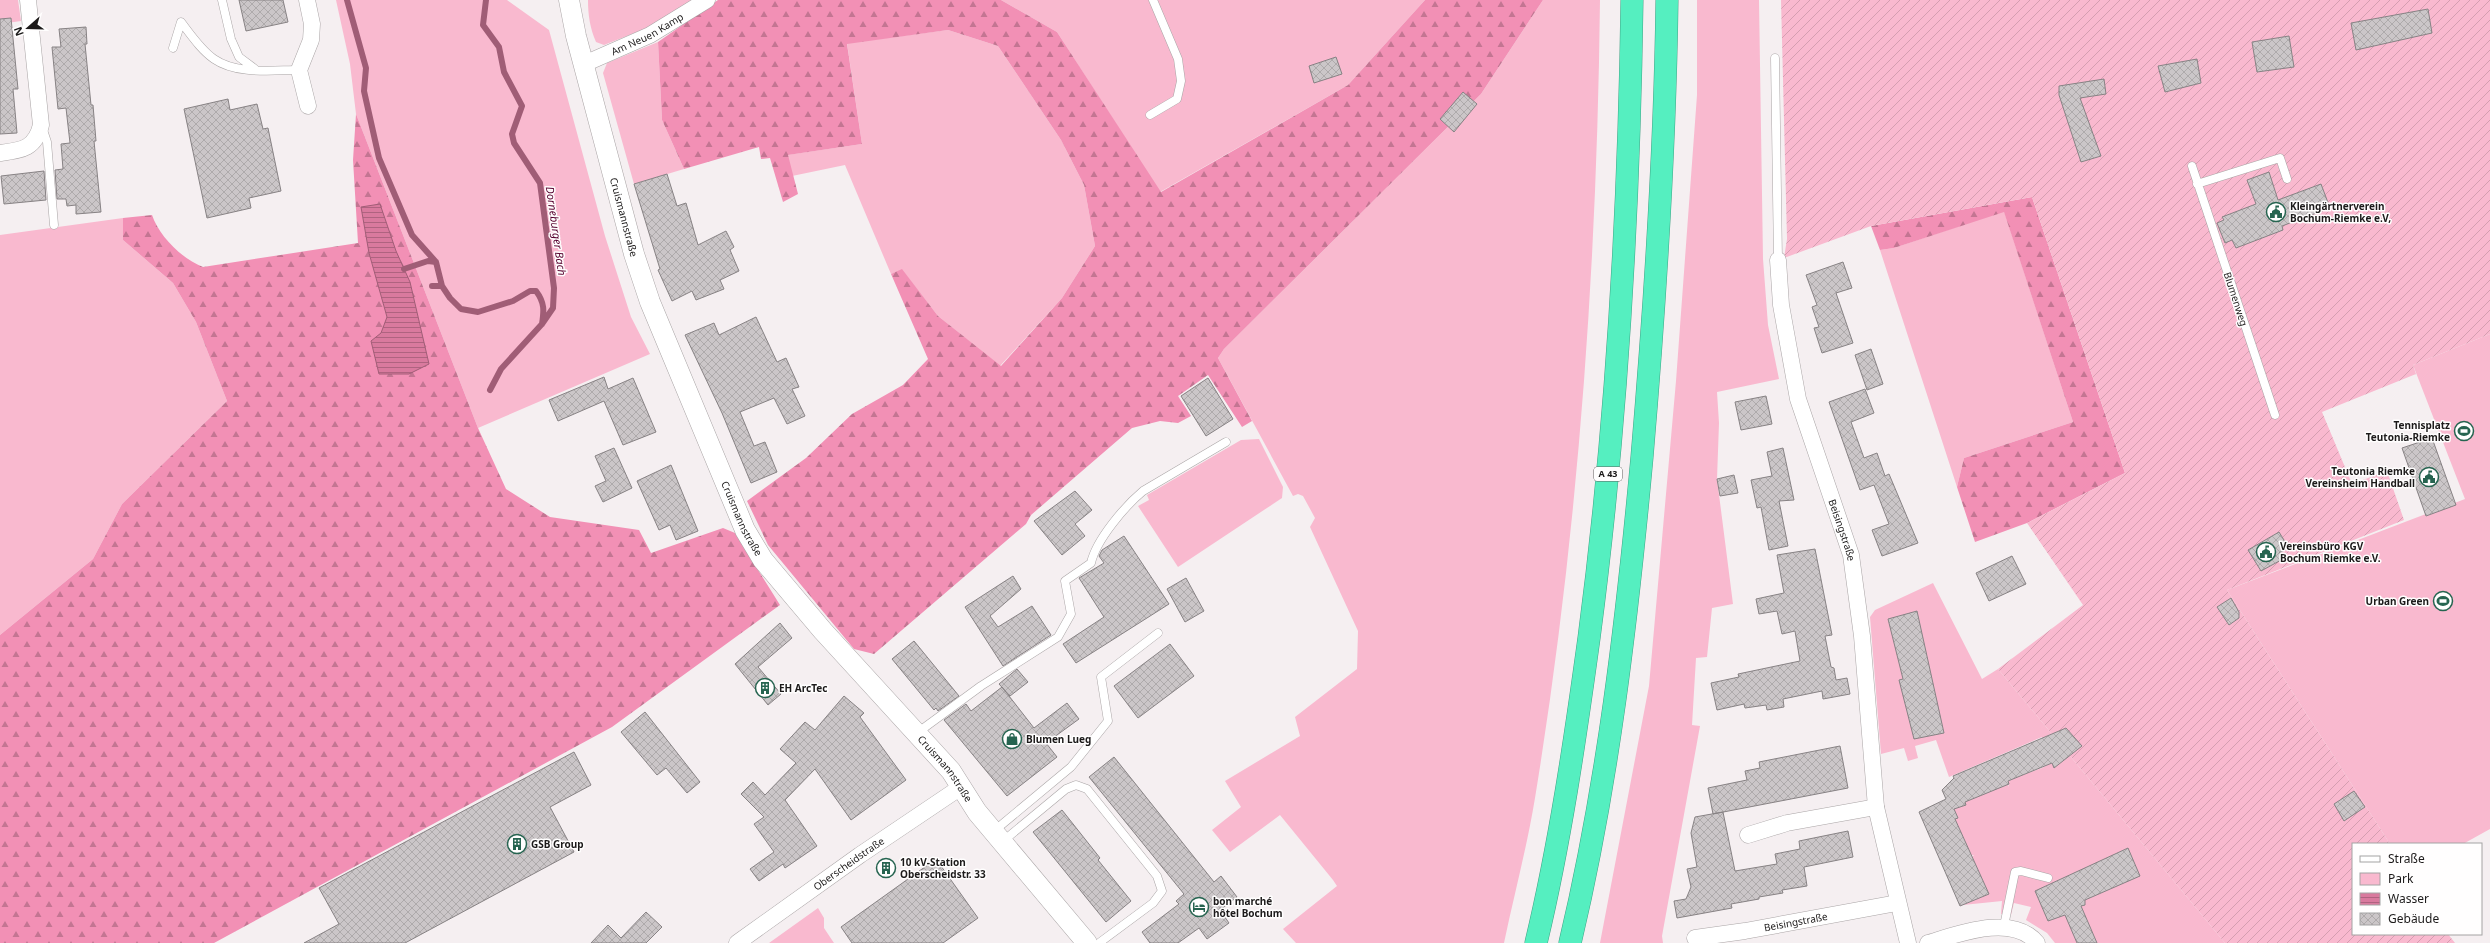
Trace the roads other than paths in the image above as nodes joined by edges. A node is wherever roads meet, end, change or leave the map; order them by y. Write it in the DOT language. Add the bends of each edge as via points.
graph roads {
  1 [pos="28,0"];
  2 [pos="222,0"];
  3 [pos="306,0"];
  4 [pos="707,0"];
  5 [pos="1153,0"];
  6 [pos="1632,0"];
  7 [pos="1667,0"];
  8 [pos="565,2"];
  9 [pos="173,48"];
  10 [pos="1775,58"];
  11 [pos="584,64"];
  12 [pos="255,69"];
  13 [pos="299,70"];
  14 [pos="308,106"];
  15 [pos="1150,115"];
  16 [pos="41,125"];
  17 [pos="0,153"];
  18 [pos="2192,166"];
  19 [pos="2287,179"];
  20 [pos="2197,184"];
  21 [pos="54,225"];
  22 [pos="1778,260"];
  23 [pos="2275,415"];
  24 [pos="1226,442"];
  25 [pos="1158,633"];
  26 [pos="917,733"];
  27 [pos="961,787"];
  28 [pos="1876,807"];
  29 [pos="1748,835"];
  30 [pos="998,837"];
  31 [pos="2048,878"];
  32 [pos="1897,903"];
  33 [pos="2004,926"];
  34 [pos="1695,938"];
  35 [pos="737,943"];
  36 [pos="1087,943"];
  37 [pos="1099,943"];
  38 [pos="1536,943"];
  39 [pos="1570,943"];
  40 [pos="1908,943"];
  41 [pos="1928,943"];
  42 [pos="2037,943"];
  1 -- 16 [label="street"];
  2 -- 12 [label="lane" via="231,39 239,57"];
  3 -- 13 [label="street" via="312,24 311,40"];
  4 -- 11 [label="street, Am Neuen Kamp" via="650,35"];
  5 -- 15 [label="lane" via="1178,59 1181,80 1177,99"];
  6 -- 38 [label="highway, A 43" via="1630,115 1611,446 1583,684 1555,853"];
  7 -- 39 [label="highway" via="1665,120 1657,269 1634,544 1618,680"];
  8 -- 11 [label="street, Cruismannstraße"];
  9 -- 12 [label="lane" via="181,22 203,50 215,60 232,69"];
  10 -- 22 [label="lane"];
  11 -- 26 [label="street, Cruismannstraße" via="634,254 650,302 745,530 773,572 823,631"];
  12 -- 13 [label="lane"];
  13 -- 14 [label="street"];
  16 -- 17 [label="street" via="39,133 29,146 23,150"];
  16 -- 21 [label="lane" via="47,142"];
  18 -- 20 [label="lane, Blumenweg"];
  19 -- 20 [label="lane" via="2280,158"];
  20 -- 23 [label="lane, Blumenweg"];
  22 -- 28 [label="street, Beisingstraße" via="1785,334 1798,399 1851,555 1862,636"];
  24 -- 26 [label="lane" via="1143,491 1131,501 1094,552 1091,563 1065,581 1071,614 1058,637 981,686"];
  25 -- 30 [label="lane" via="1100,677 1108,721 1071,767"];
  26 -- 27 [label="street, Cruismannstraße"];
  27 -- 30 [label="street, Cruismannstraße"];
  27 -- 35 [label="street, Oberscheidstraße"];
  28 -- 29 [label="street" via="1787,823"];
  28 -- 32 [label="street, Beisingstraße"];
  30 -- 36 [label="street, Cruismannstraße"];
  30 -- 37 [label="lane" via="1066,789 1076,785 1087,789 1157,876 1162,891 1153,903"];
  31 -- 33 [label="lane" via="2021,871 2015,872"];
  32 -- 34 [label="street, Beisingstraße"];
  32 -- 40 [label="street, Beisingstraße"];
  33 -- 41 [label="street" via="1960,933"];
  33 -- 42 [label="street" via="2017,930"];
}
